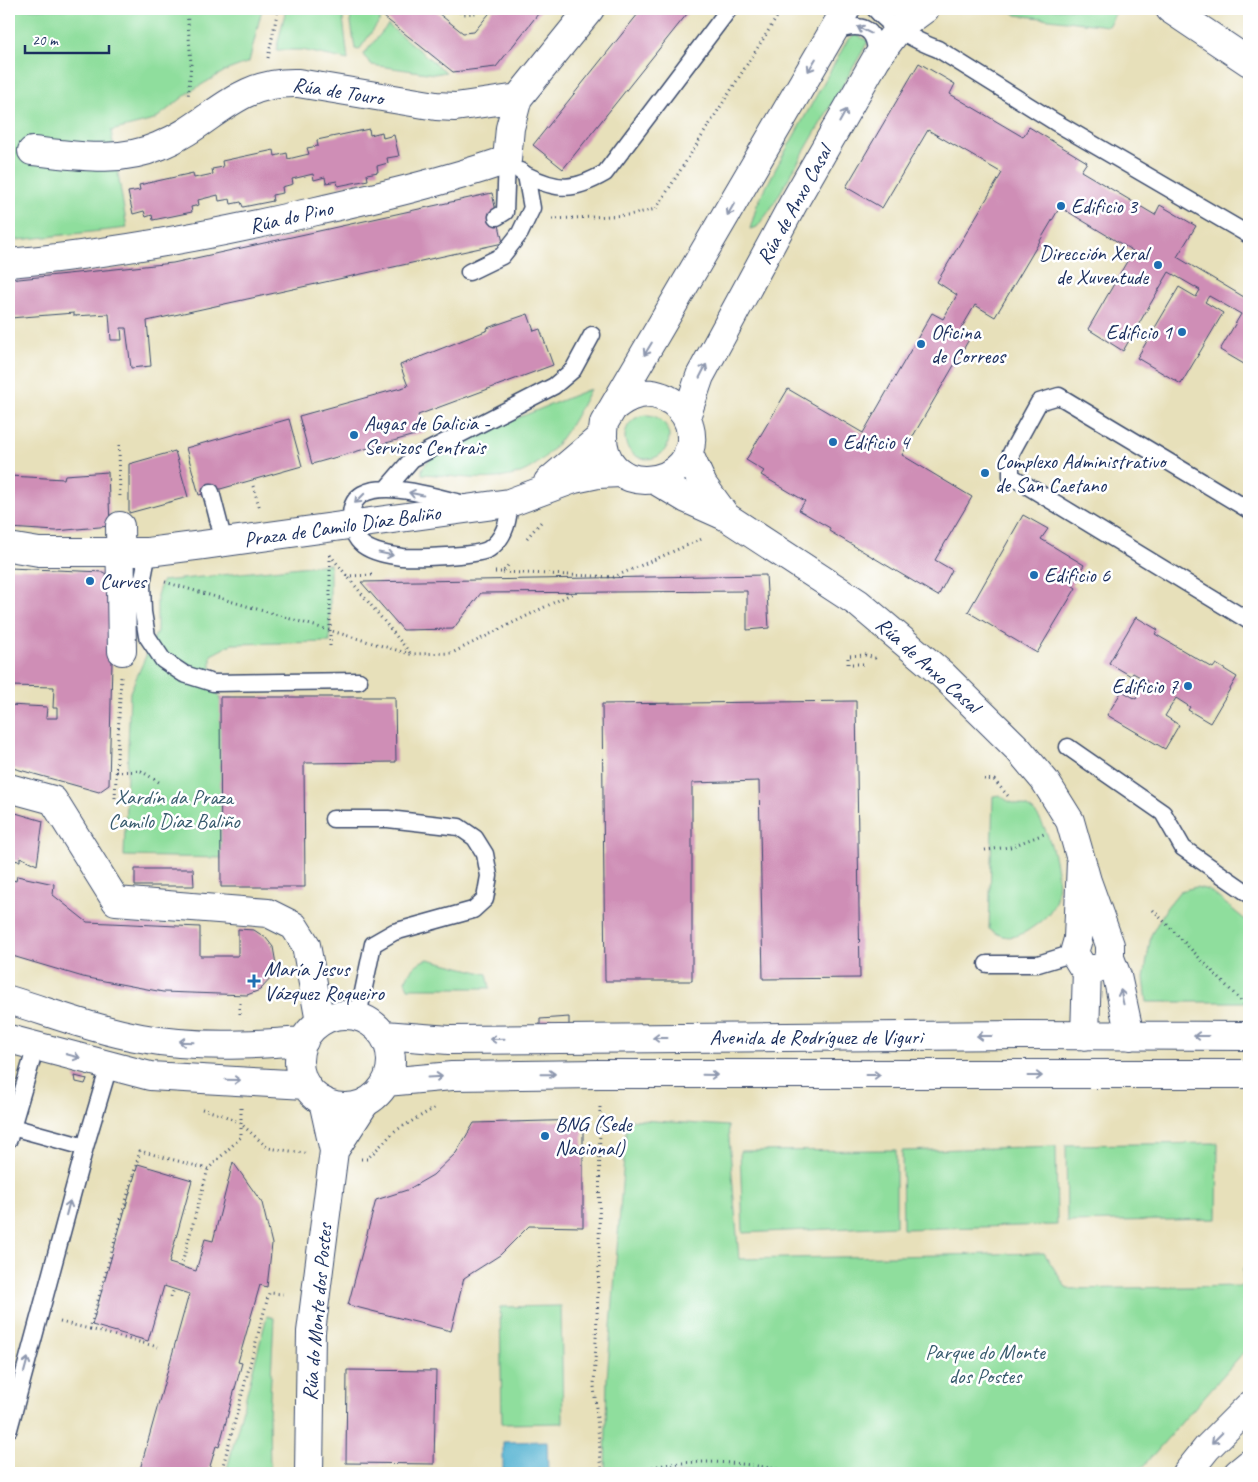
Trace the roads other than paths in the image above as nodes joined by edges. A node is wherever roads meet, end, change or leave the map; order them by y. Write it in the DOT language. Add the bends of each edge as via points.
graph roads {
  1 [pos="590,9"];
  2 [pos="730,9"];
  3 [pos="846,9"];
  4 [pos="875,9"];
  5 [pos="925,9"];
  6 [pos="1170,9"];
  7 [pos="899,28"];
  8 [pos="832,32"];
  9 [pos="876,59"];
  10 [pos="1249,62"];
  11 [pos="518,98"];
  12 [pos="32,151"];
  13 [pos="516,168"];
  14 [pos="497,217"];
  15 [pos="1249,236"];
  16 [pos="9,262"];
  17 [pos="469,272"];
  18 [pos="592,335"];
  19 [pos="614,407"];
  20 [pos="686,417"];
  21 [pos="602,436"];
  22 [pos="688,452"];
  23 [pos="621,473"];
  24 [pos="655,480"];
  25 [pos="387,488"];
  26 [pos="211,492"];
  27 [pos="534,492"];
  28 [pos="509,503"];
  29 [pos="480,506"];
  30 [pos="1249,510"];
  31 [pos="725,516"];
  32 [pos="351,525"];
  33 [pos="120,539"];
  34 [pos="224,542"];
  35 [pos="9,547"];
  36 [pos="148,552"];
  37 [pos="1249,621"];
  38 [pos="122,650"];
  39 [pos="359,681"];
  40 [pos="1068,748"];
  41 [pos="9,788"];
  42 [pos="333,819"];
  43 [pos="1249,894"];
  44 [pos="1091,951"];
  45 [pos="987,964"];
  46 [pos="9,1000"];
  47 [pos="358,1016"];
  48 [pos="312,1032"];
  49 [pos="384,1035"];
  50 [pos="1085,1036"];
  51 [pos="1130,1036"];
  52 [pos="1249,1036"];
  53 [pos="9,1039"];
  54 [pos="36,1046"];
  55 [pos="109,1066"];
  56 [pos="1249,1074"];
  57 [pos="386,1082"];
  58 [pos="314,1093"];
  59 [pos="365,1103"];
  60 [pos="10,1133"];
  61 [pos="85,1147"];
  62 [pos="346,1155"];
  63 [pos="1249,1406"];
  64 [pos="9,1429"];
  65 [pos="1249,1464"];
  66 [pos="309,1473"];
  67 [pos="1187,1473"];
  68 [pos="1238,1473"];
  1 -- 11 [label="street"];
  2 -- 13 [label="lane" via="605,173 573,187 549,186"];
  3 -- 8 [label="street"];
  4 -- 7 [label="lane"];
  5 -- 7 [label="street, Rúa de Anxo Casal"];
  6 -- 10 [label="street"];
  7 -- 9 [label="street, Rúa de Anxo Casal"];
  7 -- 15 [label="lane"];
  9 -- 8 [label="lane, one-way" via="873,35 865,28"];
  8 -- 19 [label="street, one-way"];
  20 -- 9 [label="street, Rúa de Anxo Casal, one-way" via="700,376"];
  11 -- 12 [label="street, Rúa de Touro" via="470,106 436,106 282,83 243,93 157,148 105,158"];
  11 -- 13 [label="street" via="510,128"];
  13 -- 14 [label="lane" via="505,212"];
  13 -- 16 [label="street, Rúa do Pino" via="228,231 144,246"];
  13 -- 17 [label="lane" via="532,208 520,233 502,256"];
  18 -- 25 [label="lane" via="573,370 554,386 412,459"];
  19 -- 20 [label="street" via="636,394 654,394 667,398"];
  19 -- 21 [label="street" via="604,423"];
  20 -- 22 [label="street, Rúa de Anxo Casal" via="690,439"];
  21 -- 23 [label="street" via="607,457"];
  21 -- 27 [label="street, Praza de Camilo Díaz Baliño" via="565,470"];
  22 -- 24 [label="street" via="679,466"];
  22 -- 31 [label="street, Rúa de Anxo Casal" via="703,485"];
  23 -- 24 [label="street, Rúa de Anxo Casal" via="644,481"];
  23 -- 27 [label="street, Praza de Camilo Díaz Baliño" via="574,479"];
  24 -- 31 [label="street, Rúa de Anxo Casal"];
  29 -- 25 [label="lane, one-way"];
  25 -- 32 [label="lane, one-way" via="371,489 354,502"];
  26 -- 34 [label="lane"];
  27 -- 28 [label="street, Praza de Camilo Díaz Baliño"];
  28 -- 29 [label="street, Praza de Camilo Díaz Baliño"];
  32 -- 28 [label="lane, one-way" via="361,543 379,552 404,557 479,553 497,542 506,529"];
  29 -- 32 [label="street, Praza de Camilo Díaz Baliño"];
  30 -- 37 [label="lane" via="1059,396 1039,402 1011,453 1011,476"];
  31 -- 44 [label="street, Rúa de Anxo Casal" via="858,603 942,674 1045,781 1070,821 1081,860"];
  32 -- 34 [label="street, Praza de Camilo Díaz Baliño"];
  33 -- 35 [label="street, Praza de Camilo Díaz Baliño" via="39,552"];
  33 -- 36 [label="street, Praza de Camilo Díaz Baliño"];
  33 -- 38 [label="street"];
  34 -- 36 [label="street, Praza de Camilo Díaz Baliño"];
  36 -- 39 [label="lane" via="142,583 147,636 162,660 184,674 213,684"];
  40 -- 43 [label="lane" via="1163,813 1183,848"];
  41 -- 48 [label="street" via="53,800 116,901 268,913 294,926 306,945"];
  42 -- 47 [label="lane" via="388,819 459,827 474,838 485,854 489,876 485,899 473,910 394,932 373,944"];
  44 -- 45 [label="lane" via="1038,964"];
  44 -- 50 [label="street"];
  51 -- 44 [label="street, Rúa de Anxo Casal, one-way" via="1117,976"];
  48 -- 46 [label="street, one-way" via="251,1044 170,1042 141,1038"];
  47 -- 48 [label="street" via="340,1015"];
  47 -- 49 [label="street"];
  48 -- 58 [label="street" via="300,1064"];
  50 -- 49 [label="street, Avenida de Rodríguez de Viguri, one-way" via="449,1040"];
  49 -- 57 [label="street" via="391,1060"];
  50 -- 51 [label="street, Avenida de Rodríguez de Viguri"];
  52 -- 51 [label="street, Avenida de Rodríguez de Viguri, one-way"];
  53 -- 54 [label="street"];
  54 -- 55 [label="street, one-way"];
  54 -- 60 [label="lane"];
  55 -- 58 [label="street, one-way" via="150,1076"];
  55 -- 61 [label="lane"];
  57 -- 56 [label="street, Avenida de Rodríguez de Viguri, one-way" via="461,1076 599,1074"];
  57 -- 59 [label="street" via="374,1098"];
  58 -- 59 [label="street" via="344,1107"];
  58 -- 62 [label="street, Rúa do Monte dos Postes"];
  59 -- 62 [label="street, Rúa do Monte dos Postes"];
  60 -- 61 [label="lane"];
  64 -- 61 [label="lane, one-way"];
  62 -- 66 [label="street, Rúa do Monte dos Postes" via="311,1332"];
  63 -- 67 [label="street, one-way"];
  65 -- 68 [label="street"];
}
